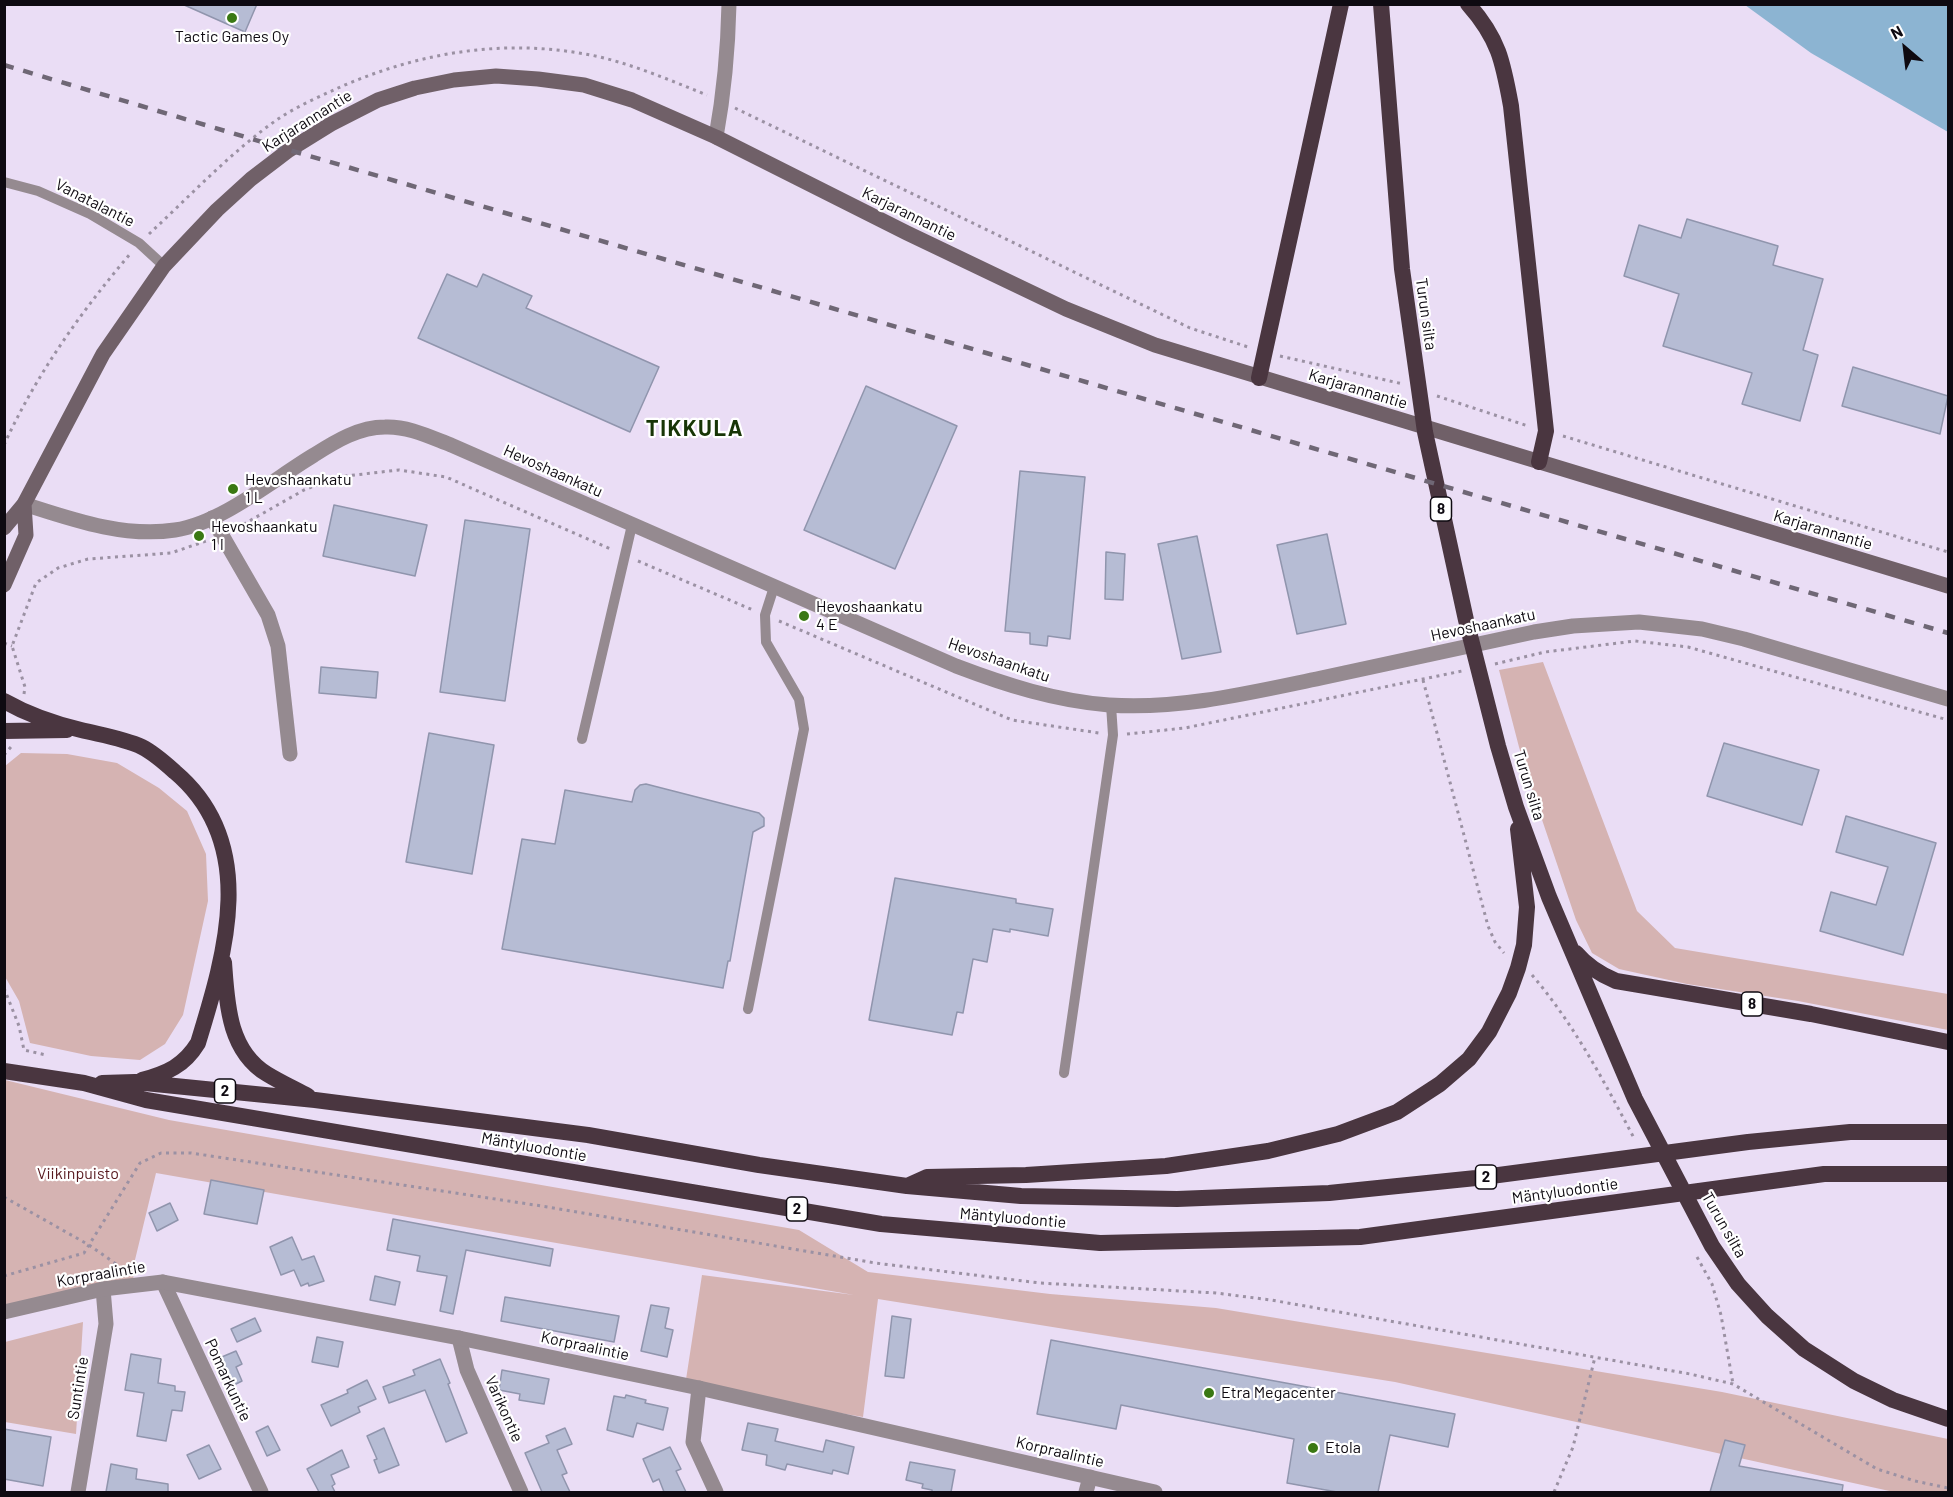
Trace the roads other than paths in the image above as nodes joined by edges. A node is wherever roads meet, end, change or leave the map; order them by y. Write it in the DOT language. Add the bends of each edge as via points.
graph roads {
  1 [pos="729,4"];
  2 [pos="1341,4"];
  3 [pos="1381,4"];
  4 [pos="1468,4"];
  5 [pos="716,137"];
  6 [pos="4,182"];
  7 [pos="164,266"];
  8 [pos="1259,378"];
  9 [pos="1539,462"];
  10 [pos="24,504"];
  11 [pos="212,518"];
  12 [pos="632,525"];
  13 [pos="4,528"];
  14 [pos="4,585"];
  15 [pos="1948,586"];
  16 [pos="774,587"];
  17 [pos="1948,699"];
  18 [pos="4,701"];
  19 [pos="1111,705"];
  20 [pos="79,730"];
  21 [pos="4,731"];
  22 [pos="582,740"];
  23 [pos="290,754"];
  24 [pos="1516,807"];
  25 [pos="1568,943"];
  26 [pos="223,946"];
  27 [pos="748,1009"];
  28 [pos="1948,1042"];
  29 [pos="4,1071"];
  30 [pos="1064,1073"];
  31 [pos="135,1082"];
  32 [pos="84,1083"];
  33 [pos="315,1100"];
  34 [pos="1948,1132"];
  35 [pos="1948,1174"];
  36 [pos="907,1186"];
  37 [pos="163,1282"];
  38 [pos="103,1288"];
  39 [pos="4,1312"];
  40 [pos="459,1338"];
  41 [pos="699,1388"];
  42 [pos="1948,1419"];
  43 [pos="1090,1477"];
  44 [pos="78,1492"];
  45 [pos="261,1492"];
  46 [pos="521,1492"];
  47 [pos="716,1492"];
  48 [pos="1086,1492"];
  49 [pos="1155,1492"];
  1 -- 5 [label="street" via="723,101"];
  2 -- 8 [label="highway"];
  3 -- 24 [label="highway, Turun silta / 8" via="1402,269 1429,455 1463,610"];
  4 -- 9 [label="highway" via="1495,41 1509,94 1546,431"];
  5 -- 7 [label="main road, Karjarannantie" via="632,100 584,85 496,76 415,88 378,100 289,150 217,210"];
  5 -- 8 [label="main road, Karjarannantie" via="1066,309 1155,345"];
  6 -- 7 [label="lane, Vanatalantie" via="38,191 90,214 139,243"];
  7 -- 10 [label="main road, Karjarannantie" via="104,354"];
  8 -- 9 [label="main road, Karjarannantie"];
  9 -- 15 [label="main road, Karjarannantie"];
  10 -- 11 [label="street, Hevoshaankatu" via="70,519 150,532 177,530"];
  10 -- 13 [label="main road, Karjarannantie"];
  10 -- 14 [label="main road" via="26,535"];
  11 -- 12 [label="street, Hevoshaankatu" via="337,440 386,427 415,431 451,445"];
  11 -- 23 [label="street" via="268,615 278,646"];
  12 -- 16 [label="street, Hevoshaankatu"];
  12 -- 22 [label="lane"];
  16 -- 19 [label="street, Hevoshaankatu" via="990,679 1030,692"];
  16 -- 27 [label="lane" via="765,615 766,642 799,699 804,729"];
  17 -- 19 [label="street, Hevoshaankatu" via="1744,639 1702,629 1639,622 1534,632 1190,702"];
  18 -- 20 [label="highway"];
  19 -- 30 [label="lane" via="1113,735"];
  20 -- 21 [label="highway"];
  20 -- 26 [label="highway" via="142,747 189,784 208,810 228,862 230,893"];
  24 -- 25 [label="highway, Turun silta / 8"];
  24 -- 36 [label="highway" via="1527,907 1524,945 1509,993 1489,1032 1469,1059 1397,1112 1338,1134 1268,1151 1166,1166 927,1177"];
  25 -- 28 [label="highway, 8" via="1584,963 1616,981"];
  25 -- 42 [label="highway, Turun silta / 8" via="1635,1099 1712,1246 1745,1292 1804,1349 1854,1382"];
  26 -- 31 [label="highway" via="198,1043 190,1057 175,1068"];
  26 -- 33 [label="highway" via="229,1017 242,1049 267,1074"];
  29 -- 32 [label="highway, Mäntyluodontie / 2"];
  31 -- 32 [label="highway, Mäntyluodontie / 2"];
  31 -- 33 [label="highway, Mäntyluodontie / 2"];
  32 -- 35 [label="highway, Mäntyluodontie / 2" via="158,1102 881,1224 1100,1244 1360,1237 1824,1174"];
  33 -- 36 [label="highway, Mäntyluodontie / 2" via="588,1135"];
  34 -- 36 [label="highway, Mäntyluodontie / 2" via="1838,1133 1329,1193 1177,1199 1021,1196"];
  37 -- 38 [label="street, Korpraalintie"];
  37 -- 40 [label="street, Korpraalintie"];
  37 -- 45 [label="street, Pomarkuntie"];
  38 -- 39 [label="street, Korpraalintie"];
  38 -- 44 [label="street, Suntintie" via="106,1324"];
  40 -- 41 [label="street, Korpraalintie"];
  40 -- 46 [label="street, Varikontie" via="467,1370"];
  41 -- 43 [label="street, Korpraalintie"];
  41 -- 47 [label="street" via="693,1442"];
  43 -- 48 [label="street"];
  43 -- 49 [label="street, Korpraalintie"];
}
